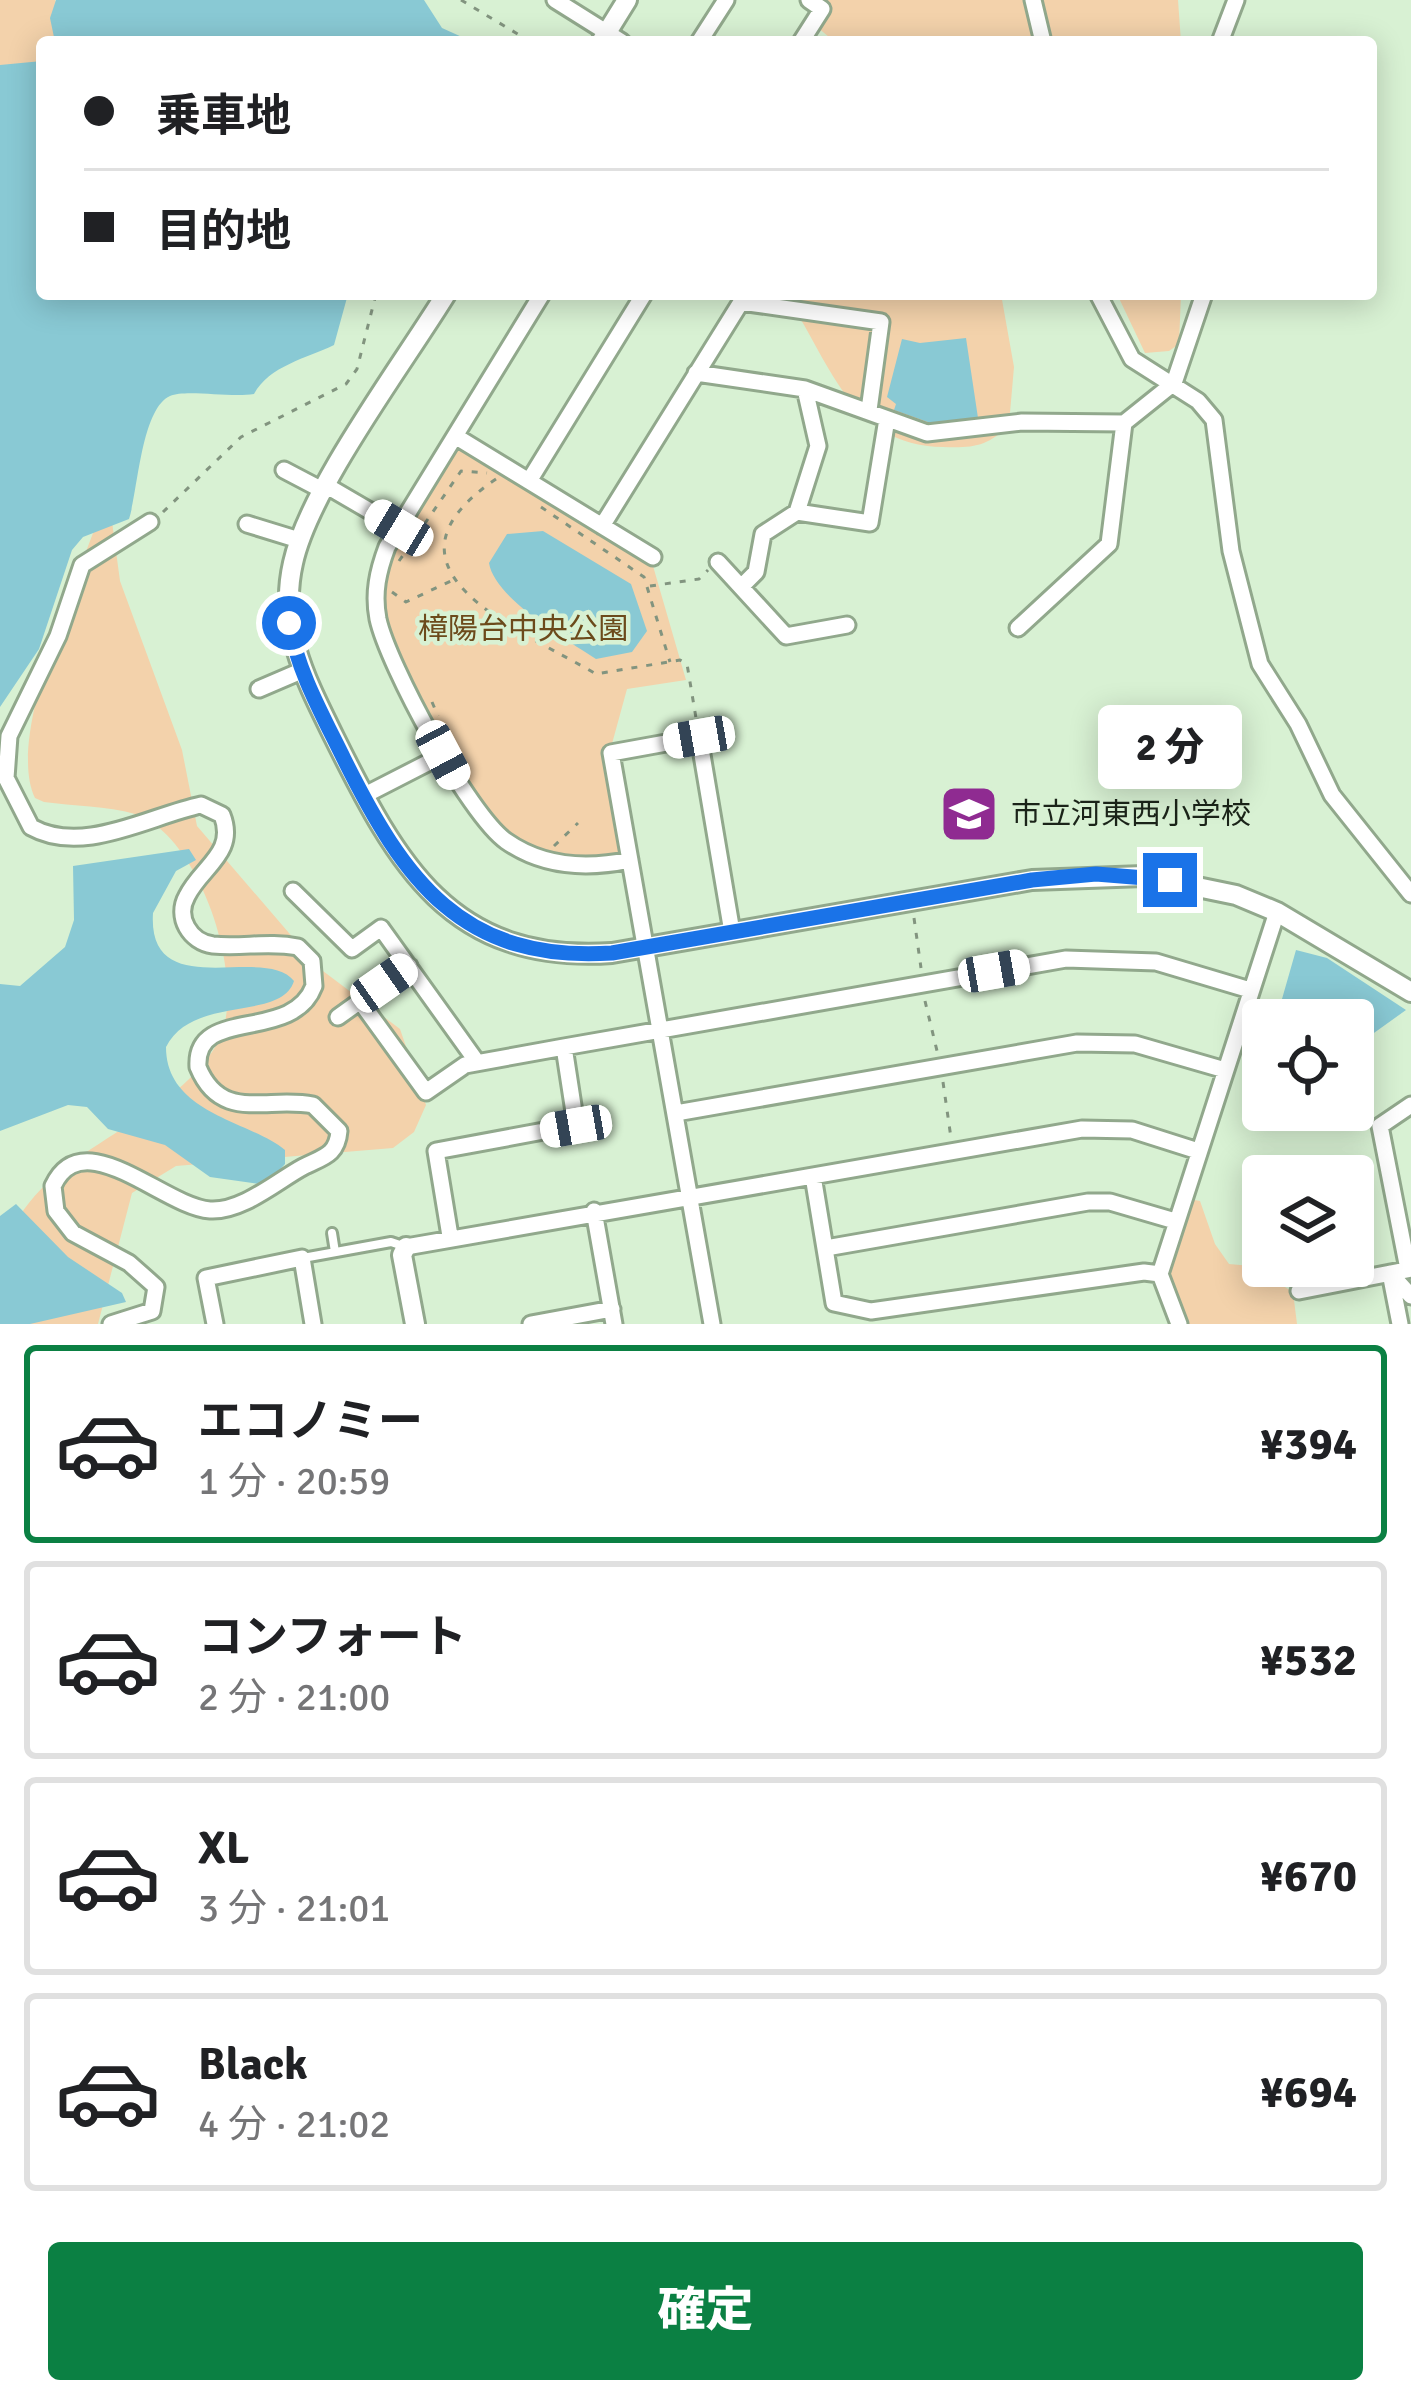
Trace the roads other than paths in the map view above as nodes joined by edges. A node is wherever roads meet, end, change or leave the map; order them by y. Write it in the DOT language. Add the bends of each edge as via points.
graph roads {
  1 [pos="555,0"];
  2 [pos="627,0"];
  3 [pos="726,0"];
  4 [pos="1033,0"];
  5 [pos="1236,0"];
  6 [pos="819,3"];
  7 [pos="606,36"];
  8 [pos="611,36"];
  9 [pos="703,36"];
  10 [pos="804,36"];
  11 [pos="1042,36"];
  12 [pos="1222,36"];
  13 [pos="442,300"];
  14 [pos="538,300"];
  15 [pos="640,300"];
  16 [pos="742,300"];
  17 [pos="754,300"];
  18 [pos="1101,300"];
  19 [pos="1202,300"];
  20 [pos="696,373"];
  21 [pos="1174,383"];
  22 [pos="805,389"];
  23 [pos="869,410"];
  24 [pos="887,419"];
  25 [pos="1124,423"];
  26 [pos="455,436"];
  27 [pos="284,470"];
  28 [pos="326,488"];
  29 [pos="528,489"];
  30 [pos="797,512"];
  31 [pos="150,522"];
  32 [pos="247,524"];
  33 [pos="602,526"];
  34 [pos="399,528"];
  35 [pos="299,540"];
  36 [pos="653,557"];
  37 [pos="718,562"];
  38 [pos="741,587"];
  39 [pos="848,625"];
  40 [pos="1018,628"];
  41 [pos="301,671"];
  42 [pos="259,689"];
  43 [pos="443,755"];
  44 [pos="363,796"];
  45 [pos="630,860"];
  46 [pos="293,891"];
  47 [pos="1411,894"];
  48 [pos="1277,912"];
  49 [pos="732,932"];
  50 [pos="646,948"];
  51 [pos="409,966"];
  52 [pos="1250,990"];
  53 [pos="1411,992"];
  54 [pos="360,1000"];
  55 [pos="338,1017"];
  56 [pos="660,1029"];
  57 [pos="564,1047"];
  58 [pos="477,1062"];
  59 [pos="1225,1070"];
  60 [pos="1411,1105"];
  61 [pos="676,1113"];
  62 [pos="1198,1151"];
  63 [pos="813,1176"];
  64 [pos="689,1195"];
  65 [pos="594,1211"];
  66 [pos="1175,1220"];
  67 [pos="332,1233"];
  68 [pos="450,1236"];
  69 [pos="406,1247"];
  70 [pos="826,1248"];
  71 [pos="335,1252"];
  72 [pos="302,1258"];
  73 [pos="1410,1269"];
  74 [pos="1390,1273"];
  75 [pos="1160,1274"];
  76 [pos="1299,1291"];
  77 [pos="1411,1296"];
  78 [pos="613,1317"];
  79 [pos="111,1324"];
  80 [pos="215,1324"];
  81 [pos="313,1324"];
  82 [pos="415,1324"];
  83 [pos="531,1324"];
  84 [pos="712,1324"];
  85 [pos="1179,1324"];
  86 [pos="1400,1324"];
  1 -- 7 [label="street"];
  2 -- 8 [label="street"];
  3 -- 9 [label="street"];
  4 -- 11 [label="street"];
  5 -- 12 [label="street"];
  6 -- 10 [label="street"];
  13 -- 28 [label="street"];
  14 -- 26 [label="street"];
  15 -- 29 [label="street"];
  16 -- 20 [label="street"];
  17 -- 23 [label="street" via="881,322"];
  18 -- 21 [label="street" via="1132,359"];
  19 -- 21 [label="street"];
  20 -- 22 [label="street"];
  20 -- 33 [label="street"];
  21 -- 25 [label="street"];
  21 -- 47 [label="street" via="1214,420 1231,551 1260,664 1332,795"];
  22 -- 23 [label="street"];
  22 -- 30 [label="street" via="818,446"];
  23 -- 24 [label="street"];
  24 -- 25 [label="street" via="943,434 1022,422"];
  24 -- 30 [label="street" via="870,523"];
  25 -- 40 [label="street" via="1109,544"];
  26 -- 29 [label="street"];
  26 -- 34 [label="street"];
  27 -- 28 [label="street"];
  28 -- 34 [label="street"];
  28 -- 35 [label="street"];
  29 -- 33 [label="street"];
  30 -- 38 [label="street" via="764,534 756,572"];
  31 -- 79 [label="street" via="82,565 9,736 9,789 31,827 53,835 137,827 201,806 222,815 224,844 188,892 185,926 211,945 298,947 312,961 314,986 292,1015 210,1036 198,1066 227,1101 313,1105 339,1131 327,1157 220,1209 193,1206 107,1164 64,1168 53,1186 62,1221 156,1287 152,1311"];
  32 -- 35 [label="street"];
  33 -- 36 [label="street"];
  34 -- 43 [label="street" via="376,582 379,624"];
  35 -- 41 [label="street" via="289,623"];
  37 -- 38 [label="street"];
  38 -- 39 [label="street" via="786,636"];
  41 -- 42 [label="street"];
  41 -- 44 [label="street"];
  43 -- 44 [label="street"];
  43 -- 45 [label="street" via="466,798 506,841 572,865"];
  44 -- 50 [label="street" via="411,876 462,920 552,953"];
  45 -- 49 [label="street" via="611,753 699,737"];
  45 -- 50 [label="street"];
  46 -- 51 [label="street" via="352,949 381,928"];
  48 -- 49 [label="street" via="1196,884 1096,874"];
  48 -- 52 [label="street"];
  48 -- 53 [label="street"];
  49 -- 50 [label="street"];
  50 -- 56 [label="street"];
  51 -- 54 [label="street"];
  51 -- 58 [label="street"];
  52 -- 56 [label="street" via="1156,962 1066,959"];
  52 -- 59 [label="street"];
  54 -- 55 [label="street"];
  54 -- 58 [label="street" via="426,1092"];
  56 -- 57 [label="street"];
  56 -- 61 [label="street"];
  57 -- 58 [label="street"];
  57 -- 68 [label="street" via="576,1126 436,1151"];
  59 -- 61 [label="street" via="1109,1042"];
  59 -- 62 [label="street"];
  60 -- 73 [label="street" via="1380,1126"];
  61 -- 64 [label="street"];
  62 -- 63 [label="street" via="1108,1128"];
  62 -- 66 [label="street"];
  63 -- 64 [label="street"];
  63 -- 70 [label="street"];
  64 -- 65 [label="street"];
  64 -- 84 [label="street"];
  65 -- 68 [label="street"];
  65 -- 78 [label="street"];
  66 -- 70 [label="street" via="1088,1202"];
  66 -- 75 [label="street"];
  67 -- 71 [label="lane"];
  68 -- 69 [label="street"];
  69 -- 71 [label="lane" via="391,1242"];
  69 -- 82 [label="street"];
  70 -- 75 [label="street" via="834,1303 872,1311"];
  71 -- 72 [label="lane"];
  72 -- 80 [label="street" via="206,1278"];
  72 -- 81 [label="street"];
  73 -- 74 [label="street"];
  74 -- 76 [label="street"];
  74 -- 77 [label="street"];
  74 -- 86 [label="street"];
  75 -- 85 [label="street"];
  78 -- 83 [label="street"];
}
